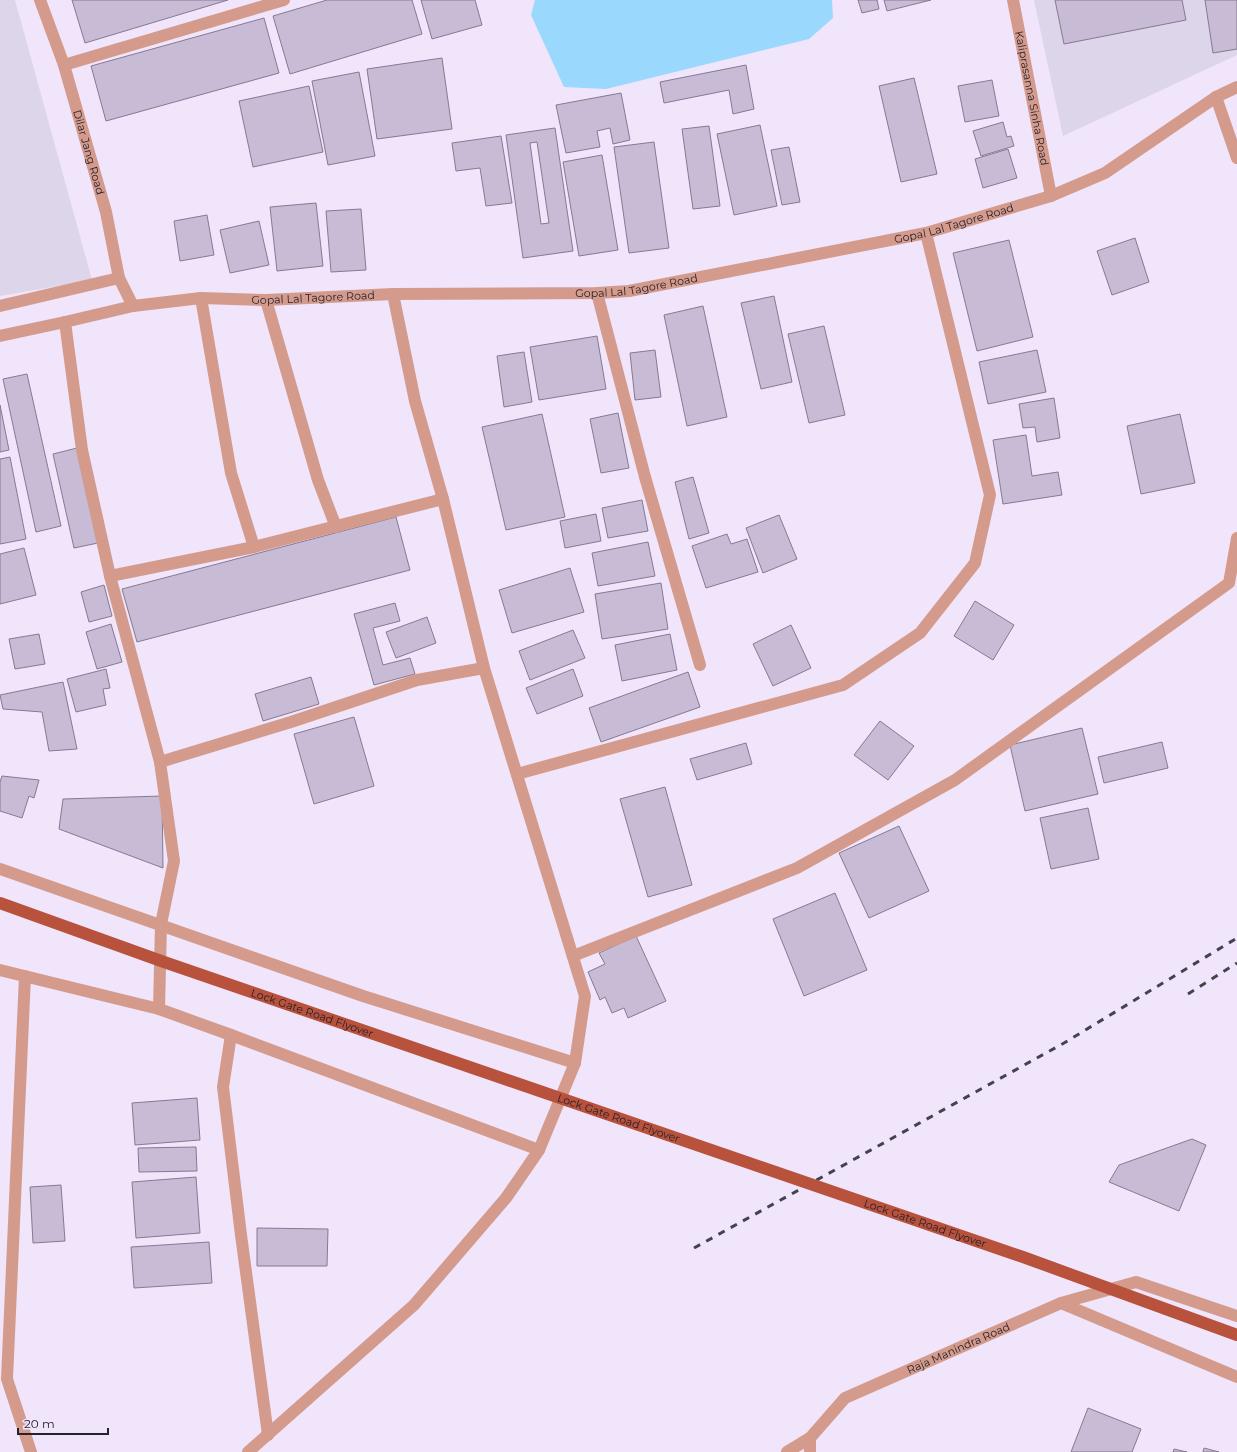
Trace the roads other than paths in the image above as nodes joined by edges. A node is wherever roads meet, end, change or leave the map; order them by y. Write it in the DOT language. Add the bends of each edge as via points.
graph roads {
  1 [pos="40,0"];
  2 [pos="284,0"];
  3 [pos="1013,0"];
  4 [pos="64,65"];
  5 [pos="1237,87"];
  6 [pos="1216,97"];
  7 [pos="1237,158"];
  8 [pos="1051,196"];
  9 [pos="926,233"];
  10 [pos="119,278"];
  11 [pos="597,293"];
  12 [pos="393,294"];
  13 [pos="201,298"];
  14 [pos="266,300"];
  15 [pos="0,306"];
  16 [pos="133,306"];
  17 [pos="65,322"];
  18 [pos="0,336"];
  19 [pos="444,499"];
  20 [pos="336,527"];
  21 [pos="1237,538"];
  22 [pos="254,547"];
  23 [pos="110,576"];
  24 [pos="700,665"];
  25 [pos="484,668"];
  26 [pos="160,762"];
  27 [pos="517,774"];
  28 [pos="0,869"];
  29 [pos="0,903"];
  30 [pos="161,924"];
  31 [pos="573,956"];
  32 [pos="0,970"];
  33 [pos="25,976"];
  34 [pos="159,1009"];
  35 [pos="231,1035"];
  36 [pos="575,1063"];
  37 [pos="539,1150"];
  38 [pos="1061,1303"];
  39 [pos="1237,1316"];
  40 [pos="1237,1335"];
  41 [pos="1237,1376"];
  42 [pos="4,1380"];
  43 [pos="268,1435"];
  44 [pos="810,1438"];
  45 [pos="31,1452"];
  46 [pos="248,1452"];
  47 [pos="787,1452"];
  48 [pos="810,1452"];
  1 -- 4 [label="street, Dilar Jang Road"];
  2 -- 4 [label="street"];
  3 -- 8 [label="street, Kaliprasanna Sinha Road"];
  4 -- 10 [label="street, Dilar Jang Road" via="106,212"];
  5 -- 6 [label="street, Gopal Lal Tagore Road"];
  6 -- 7 [label="street"];
  6 -- 8 [label="street, Gopal Lal Tagore Road" via="1105,173"];
  8 -- 9 [label="street, Gopal Lal Tagore Road"];
  9 -- 11 [label="street, Gopal Lal Tagore Road" via="629,291"];
  9 -- 27 [label="street" via="990,495 975,563 920,633 843,685"];
  10 -- 15 [label="street"];
  10 -- 16 [label="street, Dilar Jang Road"];
  11 -- 12 [label="street, Gopal Lal Tagore Road"];
  11 -- 24 [label="street" via="645,478"];
  12 -- 14 [label="street, Gopal Lal Tagore Road"];
  12 -- 19 [label="street" via="415,401"];
  13 -- 14 [label="street, Gopal Lal Tagore Road"];
  13 -- 16 [label="street, Gopal Lal Tagore Road"];
  13 -- 22 [label="street" via="231,473"];
  14 -- 20 [label="street" via="318,480"];
  16 -- 17 [label="street, Gopal Lal Tagore Road"];
  17 -- 18 [label="street, Gopal Lal Tagore Road"];
  17 -- 23 [label="street" via="82,450"];
  19 -- 20 [label="street"];
  19 -- 25 [label="street"];
  20 -- 22 [label="street"];
  21 -- 31 [label="street" via="1229,583 956,780 797,868"];
  22 -- 23 [label="street"];
  23 -- 26 [label="street"];
  25 -- 26 [label="street" via="417,680"];
  25 -- 27 [label="street"];
  26 -- 30 [label="street" via="174,861"];
  27 -- 31 [label="street"];
  28 -- 30 [label="street"];
  29 -- 40 [label="main road, Lock Gate Road Flyover, bridge" via="164,962 1023,1257"];
  30 -- 34 [label="street"];
  30 -- 36 [label="street" via="363,996"];
  31 -- 36 [label="street" via="585,996"];
  32 -- 33 [label="street"];
  33 -- 34 [label="street"];
  33 -- 42 [label="street"];
  34 -- 35 [label="street"];
  35 -- 37 [label="street"];
  35 -- 43 [label="street" via="223,1087"];
  36 -- 37 [label="street"];
  37 -- 43 [label="street" via="506,1198 414,1305"];
  38 -- 39 [label="street, Raja Manindra Road" via="1136,1282"];
  38 -- 41 [label="street"];
  38 -- 44 [label="street, Raja Manindra Road" via="845,1398"];
  42 -- 45 [label="street"];
  43 -- 46 [label="street"];
  44 -- 47 [label="street, Raja Manindra Road"];
  44 -- 48 [label="street"];
}
